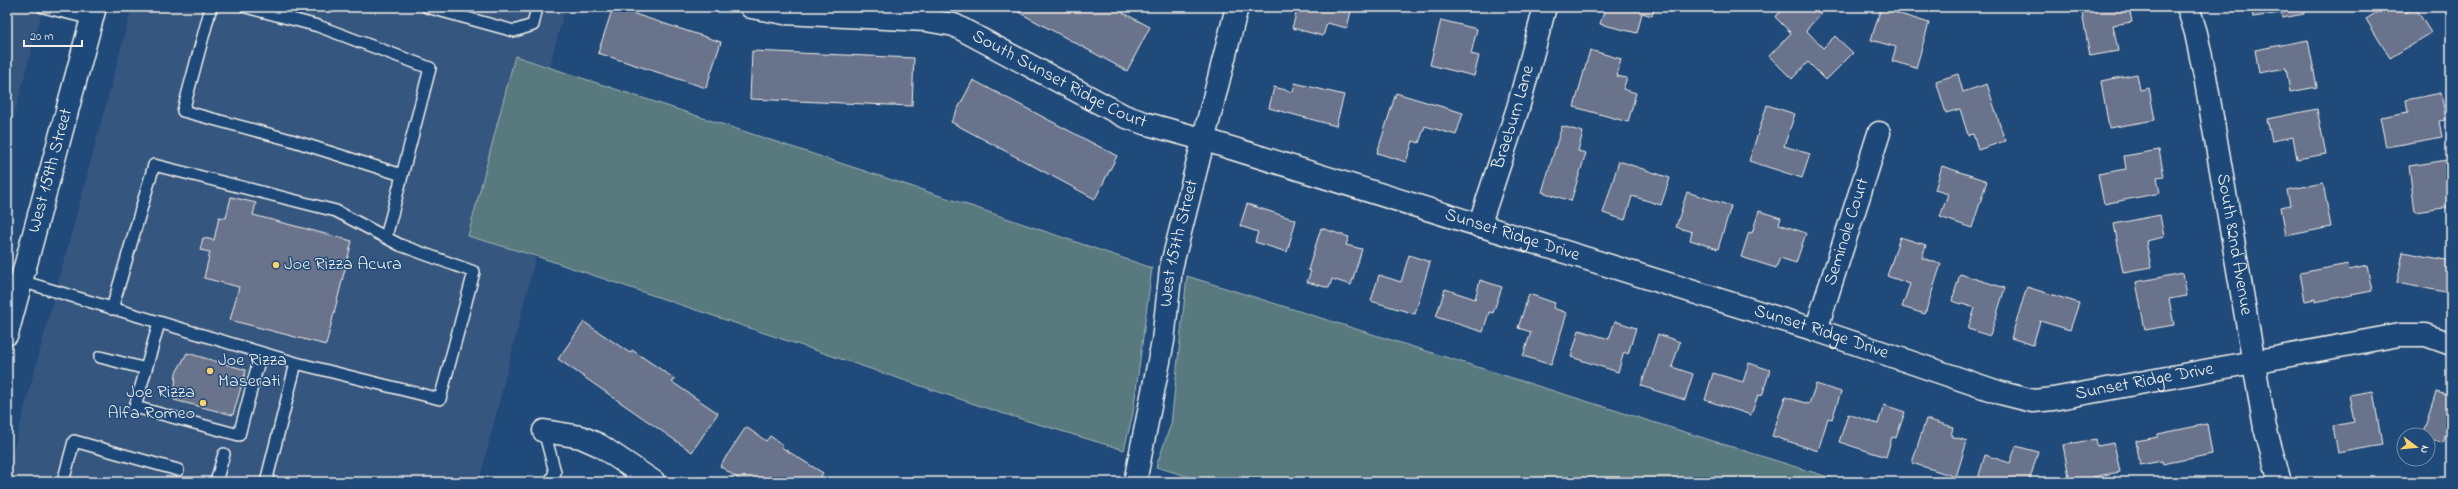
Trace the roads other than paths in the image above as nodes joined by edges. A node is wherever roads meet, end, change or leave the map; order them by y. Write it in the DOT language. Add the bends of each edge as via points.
graph roads {
  1 [pos="43,7"];
  2 [pos="211,7"];
  3 [pos="246,7"];
  4 [pos="427,7"];
  5 [pos="537,7"];
  6 [pos="751,7"];
  7 [pos="1237,7"];
  8 [pos="1544,7"];
  9 [pos="2188,7"];
  10 [pos="93,13"];
  11 [pos="1879,133"];
  12 [pos="1202,139"];
  13 [pos="402,175"];
  14 [pos="1479,226"];
  15 [pos="386,238"];
  16 [pos="21,281"];
  17 [pos="112,309"];
  18 [pos="159,323"];
  19 [pos="1816,330"];
  20 [pos="7,334"];
  21 [pos="2451,344"];
  22 [pos="261,353"];
  23 [pos="100,357"];
  24 [pos="2255,362"];
  25 [pos="296,363"];
  26 [pos="146,369"];
  27 [pos="544,431"];
  28 [pos="224,454"];
  29 [pos="178,470"];
  30 [pos="63,482"];
  31 [pos="216,482"];
  32 [pos="266,482"];
  33 [pos="550,482"];
  34 [pos="654,482"];
  35 [pos="1135,482"];
  36 [pos="2280,482"];
  1 -- 10 [label="lane"];
  2 -- 13 [label="lane" via="183,111 291,140"];
  3 -- 13 [label="lane" via="318,26 430,68"];
  4 -- 5 [label="lane" via="514,31 533,25"];
  6 -- 12 [label="street, South Sunset Ridge Court" via="784,13 926,20 954,25 1124,116 1144,124"];
  7 -- 12 [label="street, West 157th Street"];
  8 -- 14 [label="street, Braeburn Lane" via="1518,108"];
  9 -- 24 [label="street, South 82nd Avenue" via="2205,76"];
  10 -- 16 [label="street, West 159th Street"];
  11 -- 19 [label="street, Seminole Court"];
  12 -- 14 [label="street, Sunset Ridge Drive"];
  12 -- 35 [label="street, West 157th Street" via="1171,268 1163,341"];
  13 -- 15 [label="lane"];
  14 -- 19 [label="street, Sunset Ridge Drive"];
  15 -- 17 [label="lane" via="336,211 154,165"];
  15 -- 25 [label="lane" via="474,272 440,399"];
  16 -- 17 [label="lane"];
  16 -- 20 [label="street, West 159th Street"];
  17 -- 18 [label="lane"];
  18 -- 22 [label="lane"];
  18 -- 26 [label="lane"];
  19 -- 24 [label="street, Sunset Ridge Drive" via="2001,393 2033,401"];
  21 -- 24 [label="street, Sunset Ridge Drive" via="2426,335 2399,335"];
  22 -- 25 [label="lane"];
  22 -- 26 [label="lane" via="239,435 135,407"];
  23 -- 26 [label="lane"];
  24 -- 36 [label="street, South 82nd Avenue" via="2265,428"];
  25 -- 32 [label="lane"];
  27 -- 33 [label="lane" via="555,472"];
  27 -- 34 [label="street" via="581,437 599,445"];
  28 -- 31 [label="lane"];
  29 -- 30 [label="lane" via="74,441"];
}
